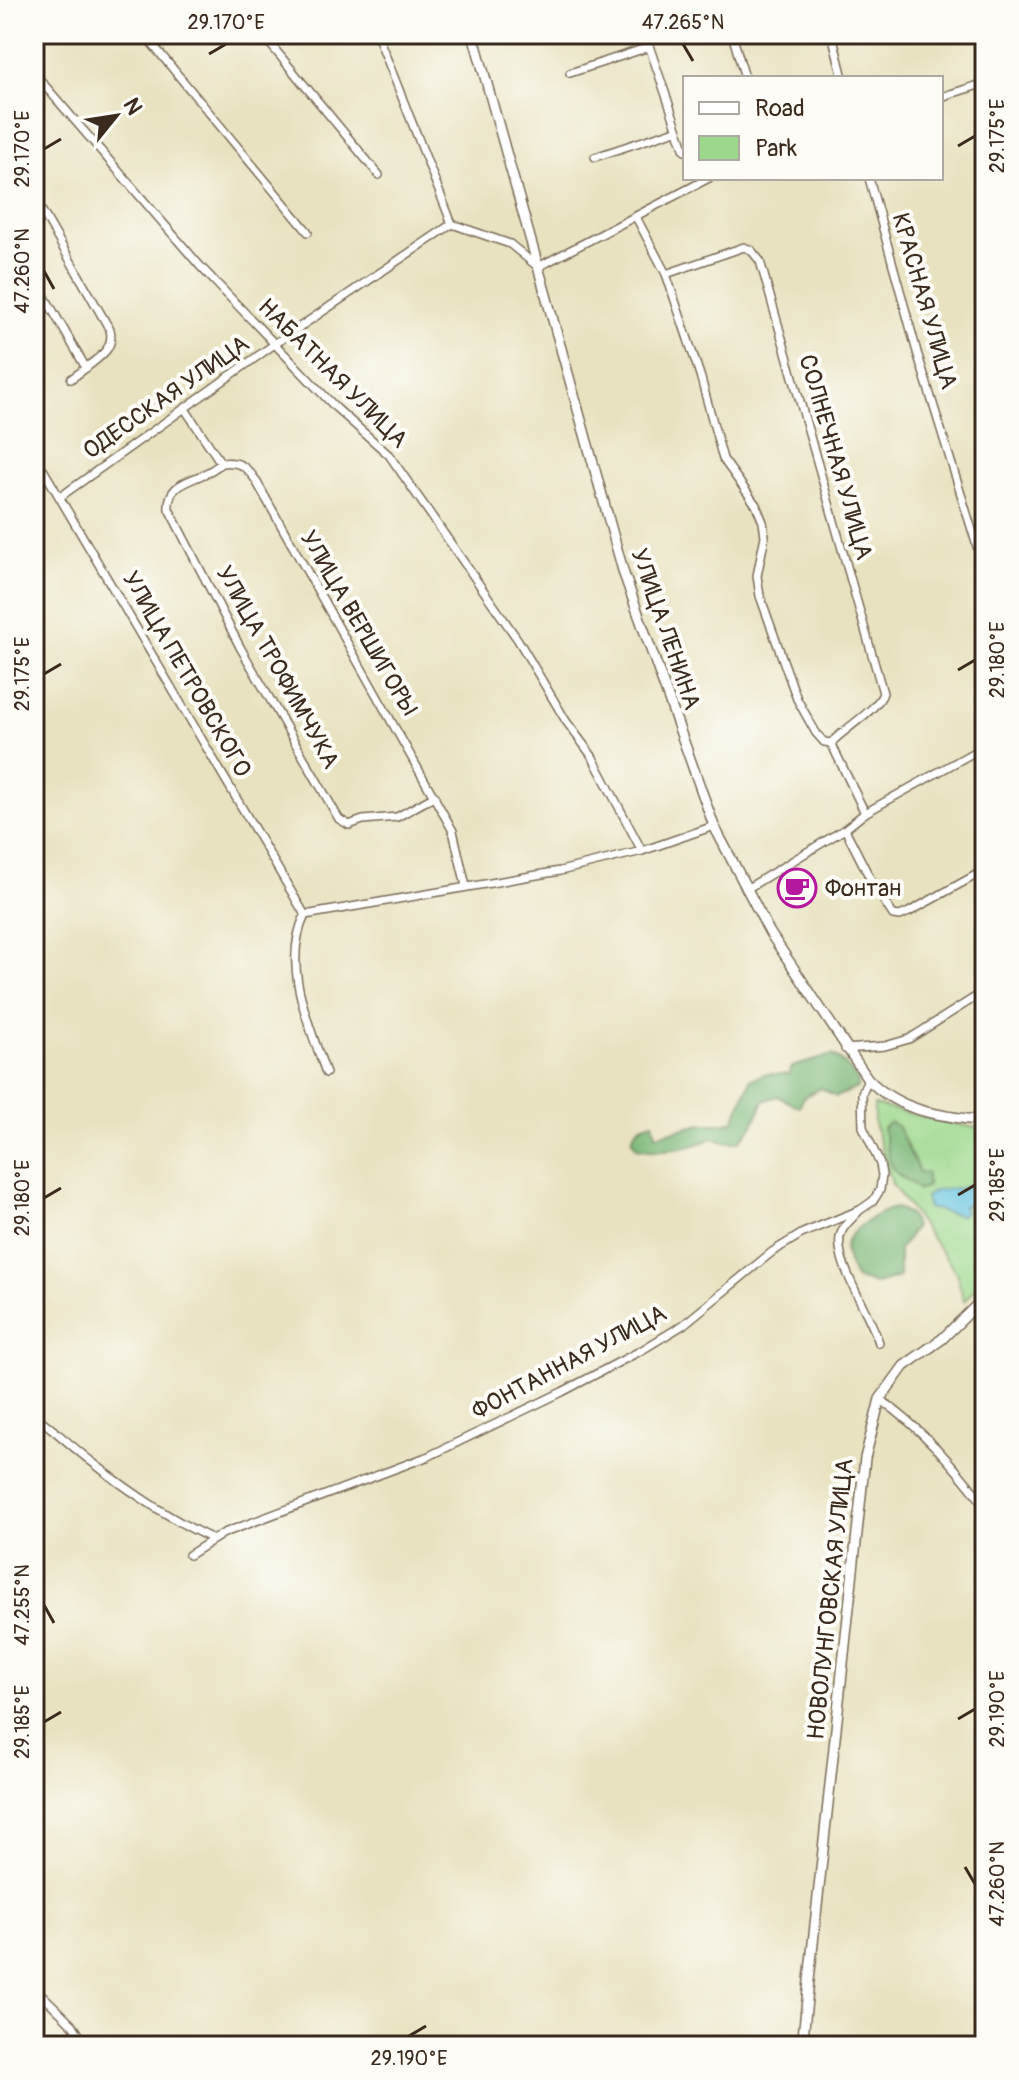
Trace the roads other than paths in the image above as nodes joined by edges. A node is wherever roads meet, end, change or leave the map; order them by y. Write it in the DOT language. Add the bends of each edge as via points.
graph roads {
  1 [pos="144,34"];
  2 [pos="262,34"];
  3 [pos="377,34"];
  4 [pos="473,34"];
  5 [pos="645,34"];
  6 [pos="732,34"];
  7 [pos="832,34"];
  8 [pos="649,47"];
  9 [pos="34,73"];
  10 [pos="570,73"];
  11 [pos="744,76"];
  12 [pos="842,76"];
  13 [pos="985,83"];
  14 [pos="943,96"];
  15 [pos="676,130"];
  16 [pos="683,146"];
  17 [pos="595,157"];
  18 [pos="379,175"];
  19 [pos="699,180"];
  20 [pos="870,180"];
  21 [pos="34,197"];
  22 [pos="636,217"];
  23 [pos="452,224"];
  24 [pos="308,232"];
  25 [pos="538,267"];
  26 [pos="666,274"];
  27 [pos="34,278"];
  28 [pos="276,343"];
  29 [pos="86,368"];
  30 [pos="71,379"];
  31 [pos="185,409"];
  32 [pos="34,454"];
  33 [pos="221,463"];
  34 [pos="60,497"];
  35 [pos="985,572"];
  36 [pos="831,743"];
  37 [pos="985,746"];
  38 [pos="435,796"];
  39 [pos="865,813"];
  40 [pos="714,826"];
  41 [pos="845,829"];
  42 [pos="642,851"];
  43 [pos="985,870"];
  44 [pos="466,886"];
  45 [pos="748,888"];
  46 [pos="305,915"];
  47 [pos="985,991"];
  48 [pos="845,1049"];
  49 [pos="326,1073"];
  50 [pos="868,1079"];
  51 [pos="985,1121"];
  52 [pos="860,1210"];
  53 [pos="837,1218"];
  54 [pos="840,1233"];
  55 [pos="985,1297"];
  56 [pos="879,1343"];
  57 [pos="880,1399"];
  58 [pos="34,1415"];
  59 [pos="985,1506"];
  60 [pos="213,1539"];
  61 [pos="189,1555"];
  62 [pos="34,1987"];
  63 [pos="74,2046"];
  64 [pos="802,2046"];
  1 -- 24 [label="street"];
  2 -- 18 [label="street"];
  3 -- 23 [label="street"];
  4 -- 25 [label="street, УЛИЦА ЛЕНИНА"];
  5 -- 8 [label="street"];
  6 -- 11 [label="street"];
  7 -- 12 [label="street"];
  8 -- 10 [label="street"];
  8 -- 15 [label="street"];
  9 -- 28 [label="street, НАБАТНАЯ УЛИЦА" via="171,234"];
  13 -- 14 [label="street"];
  15 -- 16 [label="street"];
  15 -- 17 [label="street"];
  19 -- 22 [label="street"];
  20 -- 35 [label="street, КРАСНАЯ УЛИЦА"];
  21 -- 29 [label="street" via="110,330 105,353"];
  22 -- 25 [label="street"];
  22 -- 26 [label="street"];
  23 -- 25 [label="street" via="510,244"];
  23 -- 28 [label="street, ОДЕССКАЯ УЛИЦА"];
  25 -- 40 [label="street, УЛИЦА ЛЕНИНА" via="624,574"];
  26 -- 36 [label="street" via="723,459 763,522 760,596 797,699 816,733"];
  26 -- 36 [label="street, СОЛНЕЧНАЯ УЛИЦА" via="744,247 760,261 883,693 881,701"];
  27 -- 29 [label="street"];
  28 -- 31 [label="street, ОДЕССКАЯ УЛИЦА"];
  28 -- 42 [label="street, НАБАТНАЯ УЛИЦА" via="389,455 518,640 592,756"];
  29 -- 30 [label="street"];
  31 -- 33 [label="street"];
  31 -- 34 [label="street, ОДЕССКАЯ УЛИЦА"];
  32 -- 34 [label="street, УЛИЦА ПЕТРОВСКОГО"];
  33 -- 38 [label="street, УЛИЦА ВЕРШИГОРЫ" via="239,463 255,479"];
  33 -- 38 [label="street, УЛИЦА ТРОФИМЧУКА" via="207,476 175,487 169,509 240,647 339,819 349,825 397,817"];
  34 -- 46 [label="street, УЛИЦА ПЕТРОВСКОГО"];
  36 -- 39 [label="street"];
  37 -- 39 [label="street"];
  38 -- 44 [label="street, УЛИЦА ВЕРШИГОРЫ" via="453,831"];
  39 -- 41 [label="street"];
  40 -- 42 [label="street"];
  40 -- 45 [label="street, УЛИЦА ЛЕНИНА"];
  41 -- 43 [label="street" via="893,915 909,912"];
  41 -- 45 [label="street"];
  42 -- 44 [label="street"];
  44 -- 46 [label="street"];
  45 -- 48 [label="street, УЛИЦА ЛЕНИНА" via="770,933"];
  46 -- 49 [label="street" via="294,959"];
  47 -- 48 [label="street" via="909,1039"];
  48 -- 50 [label="street, УЛИЦА ЛЕНИНА"];
  50 -- 51 [label="street, УЛИЦА ЛЕНИНА" via="906,1107"];
  50 -- 52 [label="street" via="862,1093 863,1127 882,1182 873,1201"];
  52 -- 53 [label="street, ФОНТАННАЯ УЛИЦА"];
  52 -- 54 [label="street"];
  53 -- 54 [label="street"];
  53 -- 60 [label="street, ФОНТАННАЯ УЛИЦА" via="772,1252 683,1325 562,1392 429,1456"];
  54 -- 56 [label="street" via="845,1268"];
  55 -- 57 [label="street, НОВОЛУНГОВСКАЯ УЛИЦА" via="942,1339 904,1366"];
  57 -- 59 [label="street" via="931,1441"];
  57 -- 64 [label="street, НОВОЛУНГОВСКАЯ УЛИЦА" via="865,1458"];
  58 -- 60 [label="street" via="135,1493"];
  60 -- 61 [label="street, ФОНТАННАЯ УЛИЦА"];
  62 -- 63 [label="street" via="73,2025 78,2033"];
}
